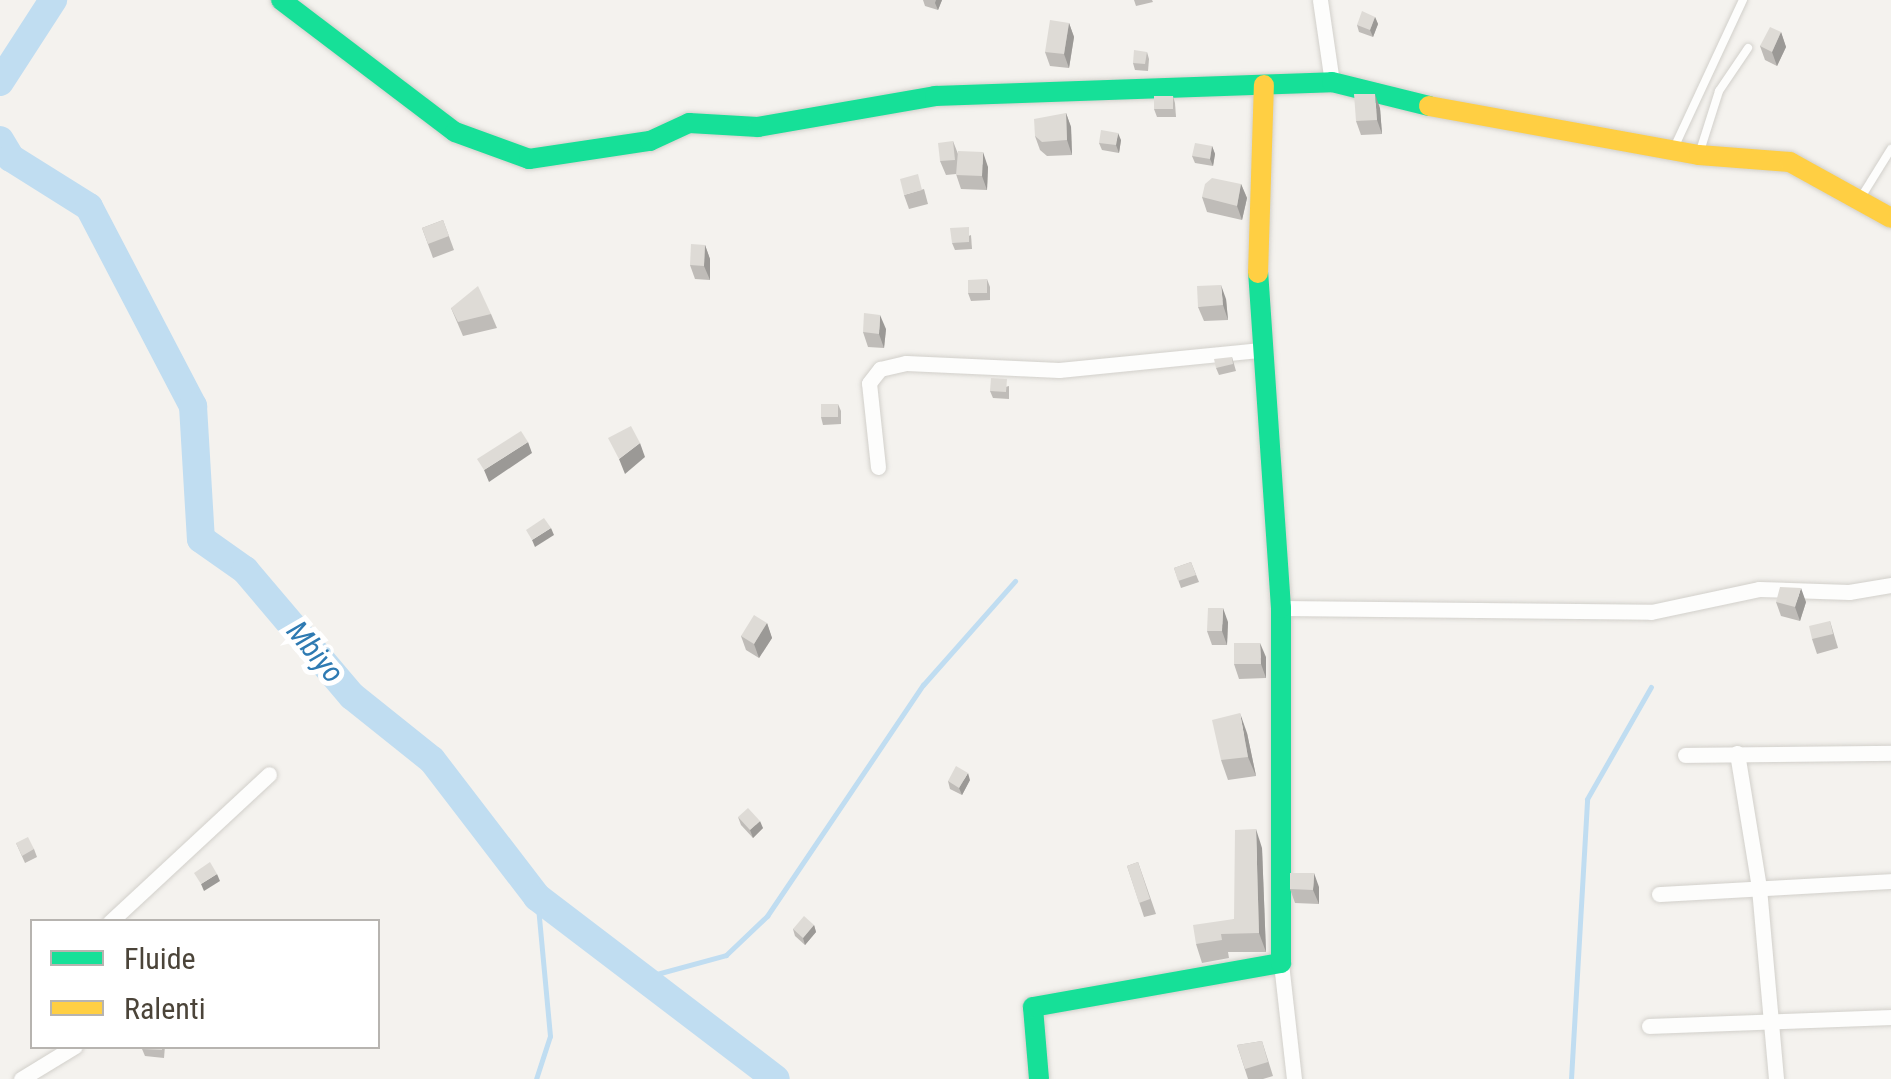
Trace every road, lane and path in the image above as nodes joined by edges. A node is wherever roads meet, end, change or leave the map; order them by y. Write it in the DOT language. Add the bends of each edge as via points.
graph roads {
  1 [pos="281,0"];
  2 [pos="1320,0"];
  3 [pos="1743,0"];
  4 [pos="1748,48"];
  5 [pos="1332,82"];
  6 [pos="1264,85"];
  7 [pos="1891,149"];
  8 [pos="1673,151"];
  9 [pos="1698,156"];
  10 [pos="1860,200"];
  11 [pos="1891,218"];
  12 [pos="1261,350"];
  13 [pos="878,467"];
  14 [pos="1891,584"];
  15 [pos="1282,608"];
  16 [pos="1737,753"];
  17 [pos="1891,753"];
  18 [pos="1685,755"];
  19 [pos="269,774"];
  20 [pos="1891,881"];
  21 [pos="1759,888"];
  22 [pos="1659,894"];
  23 [pos="113,919"];
  24 [pos="1281,962"];
  25 [pos="1891,1017"];
  26 [pos="1773,1022"];
  27 [pos="1650,1026"];
  28 [pos="70,1049"];
  29 [pos="21,1079"];
  30 [pos="1039,1079"];
  31 [pos="1294,1079"];
  32 [pos="1776,1079"];
  1 -- 6 [label="street" via="455,132 529,159 650,141 689,124 758,127 936,96"];
  2 -- 5 [label="street"];
  3 -- 8 [label="lane"];
  4 -- 9 [label="lane" via="1719,91"];
  5 -- 6 [label="street"];
  5 -- 8 [label="street" via="1484,119"];
  6 -- 12 [label="street"];
  7 -- 10 [label="lane"];
  8 -- 9 [label="street"];
  9 -- 10 [label="street" via="1790,162"];
  10 -- 11 [label="street"];
  12 -- 13 [label="street" via="1059,370 906,363 880,370 868,384"];
  12 -- 15 [label="street"];
  14 -- 15 [label="street" via="1850,592 1760,589 1651,612"];
  15 -- 24 [label="street"];
  16 -- 17 [label="street"];
  16 -- 18 [label="street"];
  16 -- 21 [label="street"];
  19 -- 23 [label="street"];
  20 -- 21 [label="street"];
  21 -- 22 [label="street"];
  21 -- 26 [label="street"];
  24 -- 30 [label="street" via="1033,1006"];
  24 -- 31 [label="street"];
  25 -- 26 [label="street"];
  26 -- 27 [label="street"];
  26 -- 32 [label="street"];
  28 -- 29 [label="street"];
}
